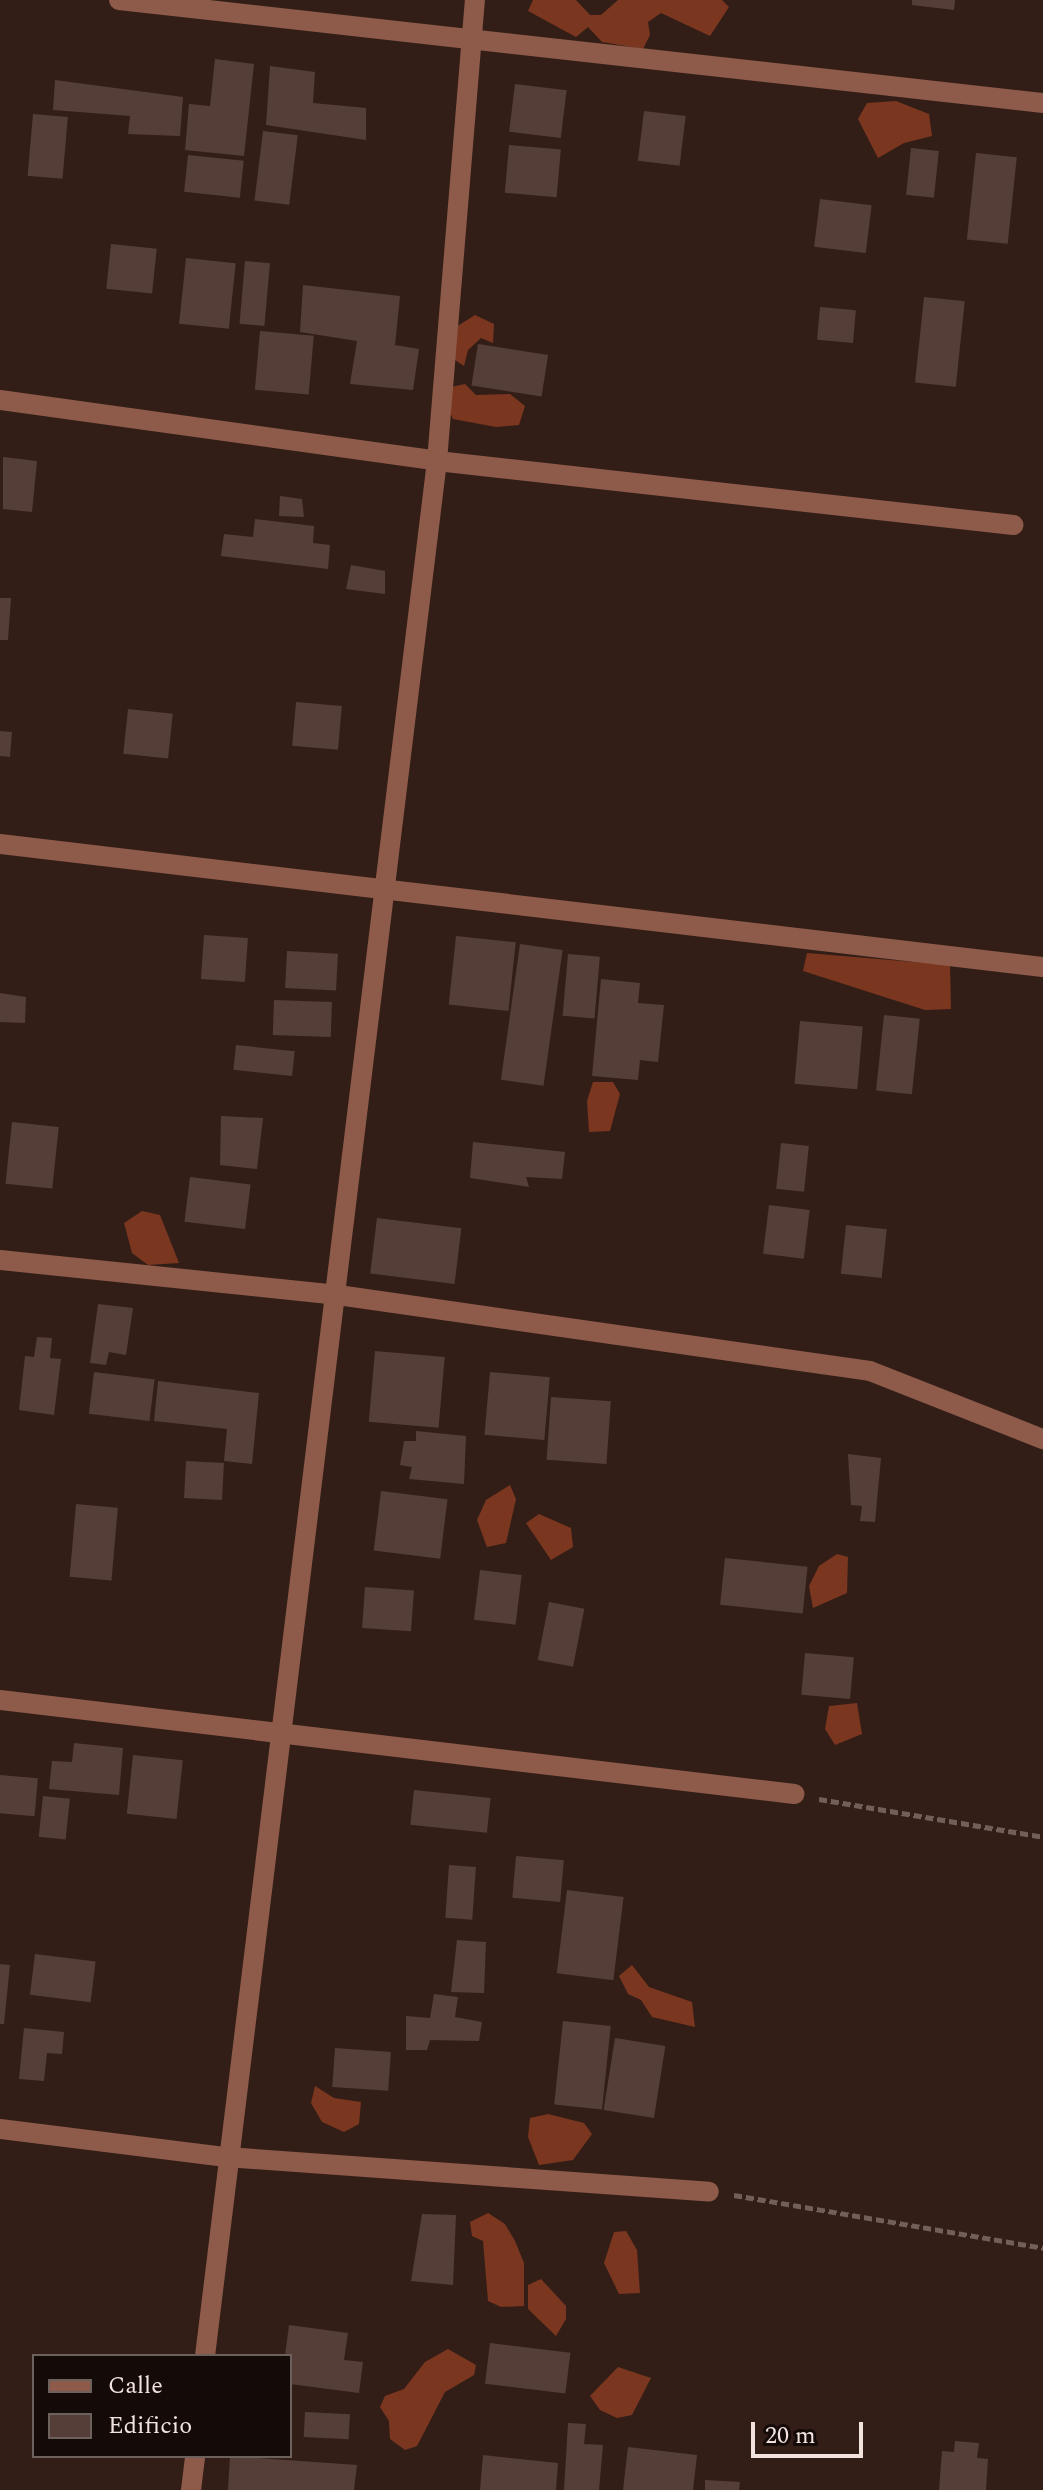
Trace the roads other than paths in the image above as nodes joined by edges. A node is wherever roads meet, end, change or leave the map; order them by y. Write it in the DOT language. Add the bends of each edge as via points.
graph roads {
  1 [pos="119,0"];
  2 [pos="475,0"];
  3 [pos="470,38"];
  4 [pos="1043,103"];
  5 [pos="0,400"];
  6 [pos="437,461"];
  7 [pos="1013,525"];
  8 [pos="0,844"];
  9 [pos="388,887"];
  10 [pos="1043,967"];
  11 [pos="0,1260"];
  12 [pos="338,1295"];
  13 [pos="1043,1439"];
  14 [pos="0,1700"];
  15 [pos="280,1731"];
  16 [pos="794,1794"];
  17 [pos="0,2129"];
  18 [pos="226,2157"];
  19 [pos="709,2192"];
  20 [pos="205,2354"];
  21 [pos="195,2458"];
  22 [pos="191,2490"];
  1 -- 3 [label="street"];
  2 -- 3 [label="street"];
  3 -- 4 [label="street"];
  3 -- 6 [label="street"];
  5 -- 6 [label="street"];
  6 -- 7 [label="street"];
  6 -- 9 [label="street"];
  8 -- 9 [label="street" via="339,887"];
  9 -- 10 [label="street"];
  9 -- 12 [label="street"];
  11 -- 12 [label="street"];
  12 -- 13 [label="street" via="870,1371 1000,1427"];
  12 -- 15 [label="street"];
  14 -- 15 [label="street"];
  15 -- 16 [label="street"];
  15 -- 18 [label="street"];
  17 -- 18 [label="street"];
  18 -- 19 [label="street"];
  18 -- 20 [label="street"];
  21 -- 22 [label="street"];
}
